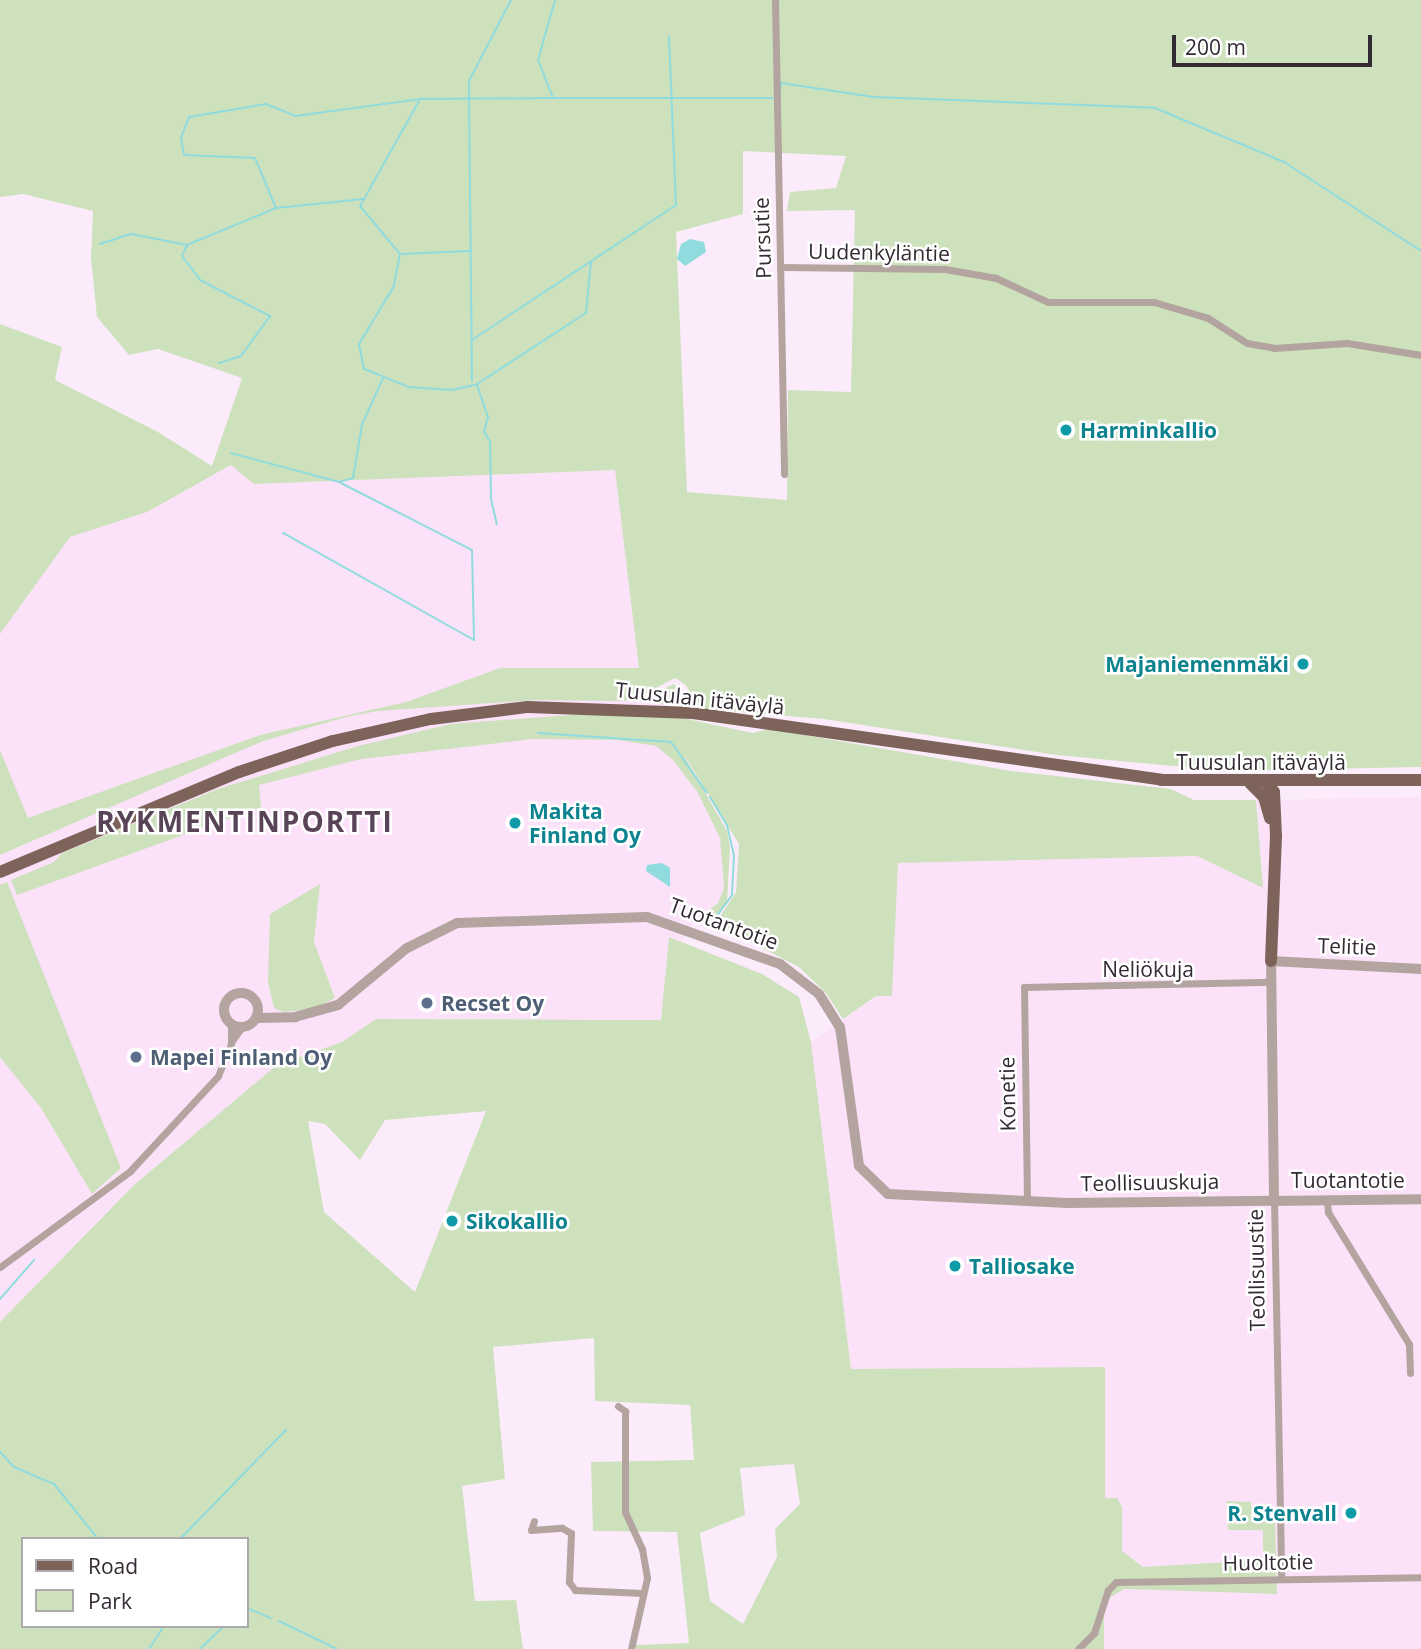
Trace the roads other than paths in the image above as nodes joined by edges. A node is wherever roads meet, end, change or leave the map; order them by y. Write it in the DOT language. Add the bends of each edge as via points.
graph roads {
  1 [pos="775,0"];
  2 [pos="781,267"];
  3 [pos="1421,355"];
  4 [pos="784,474"];
  5 [pos="1421,780"];
  6 [pos="1298,782"];
  7 [pos="1250,783"];
  8 [pos="1267,783"];
  9 [pos="0,872"];
  10 [pos="1276,874"];
  11 [pos="1271,961"];
  12 [pos="1421,969"];
  13 [pos="1271,982"];
  14 [pos="1024,987"];
  15 [pos="258,1006"];
  16 [pos="275,1017"];
  17 [pos="256,1018"];
  18 [pos="231,1024"];
  19 [pos="242,1027"];
  20 [pos="231,1043"];
  21 [pos="1275,1199"];
  22 [pos="1421,1199"];
  23 [pos="1027,1200"];
  24 [pos="1327,1201"];
  25 [pos="0,1267"];
  26 [pos="1410,1373"];
  27 [pos="618,1406"];
  28 [pos="534,1521"];
  29 [pos="1421,1577"];
  30 [pos="1281,1578"];
  31 [pos="643,1593"];
  32 [pos="631,1649"];
  33 [pos="1078,1649"];
  1 -- 2 [label="street, Pursutie"];
  2 -- 3 [label="street, Uudenkyläntie" via="946,269 996,278 1048,302 1154,302 1208,318 1258,345 1348,343"];
  2 -- 4 [label="street, Pursutie"];
  5 -- 6 [label="main road, Tuusulan itäväylä"];
  6 -- 8 [label="main road, Tuusulan itäväylä"];
  6 -- 10 [label="main road" via="1281,796"];
  7 -- 8 [label="main road, Tuusulan itäväylä"];
  7 -- 9 [label="main road, Tuusulan itäväylä" via="1092,773 693,713 528,706 431,719 333,741 239,772"];
  7 -- 10 [label="main road" via="1264,797 1270,814"];
  8 -- 10 [label="main road" via="1275,802"];
  10 -- 11 [label="main road"];
  11 -- 12 [label="street, Telitie"];
  11 -- 13 [label="street, Teollisuustie"];
  13 -- 14 [label="street, Neliökuja"];
  13 -- 21 [label="street, Teollisuustie"];
  14 -- 23 [label="street, Konetie"];
  15 -- 16 [label="street"];
  15 -- 17 [label="street"];
  15 -- 18 [label="street" via="248,995 232,996 224,1009"];
  16 -- 17 [label="street, Tuotantotie"];
  16 -- 23 [label="street, Tuotantotie" via="316,1014 338,1005 407,948 457,923 605,915 661,919 780,964 819,994 840,1027 856,1155 863,1175 875,1186 906,1197"];
  17 -- 19 [label="street"];
  18 -- 19 [label="street"];
  18 -- 20 [label="street"];
  19 -- 20 [label="street"];
  20 -- 25 [label="street" via="218,1076 130,1171"];
  21 -- 23 [label="street, Teollisuuskuja"];
  21 -- 24 [label="street, Tuotantotie"];
  21 -- 30 [label="street, Teollisuustie"];
  22 -- 24 [label="street, Tuotantotie"];
  24 -- 26 [label="street" via="1328,1212 1409,1344"];
  27 -- 31 [label="street" via="625,1411 625,1512 642,1549 647,1578"];
  28 -- 31 [label="street" via="531,1530 562,1528 571,1533 569,1583 575,1590"];
  29 -- 30 [label="street, Huoltotie"];
  30 -- 33 [label="street, Huoltotie" via="1116,1582 1108,1590 1094,1633"];
  31 -- 32 [label="street"];
}
